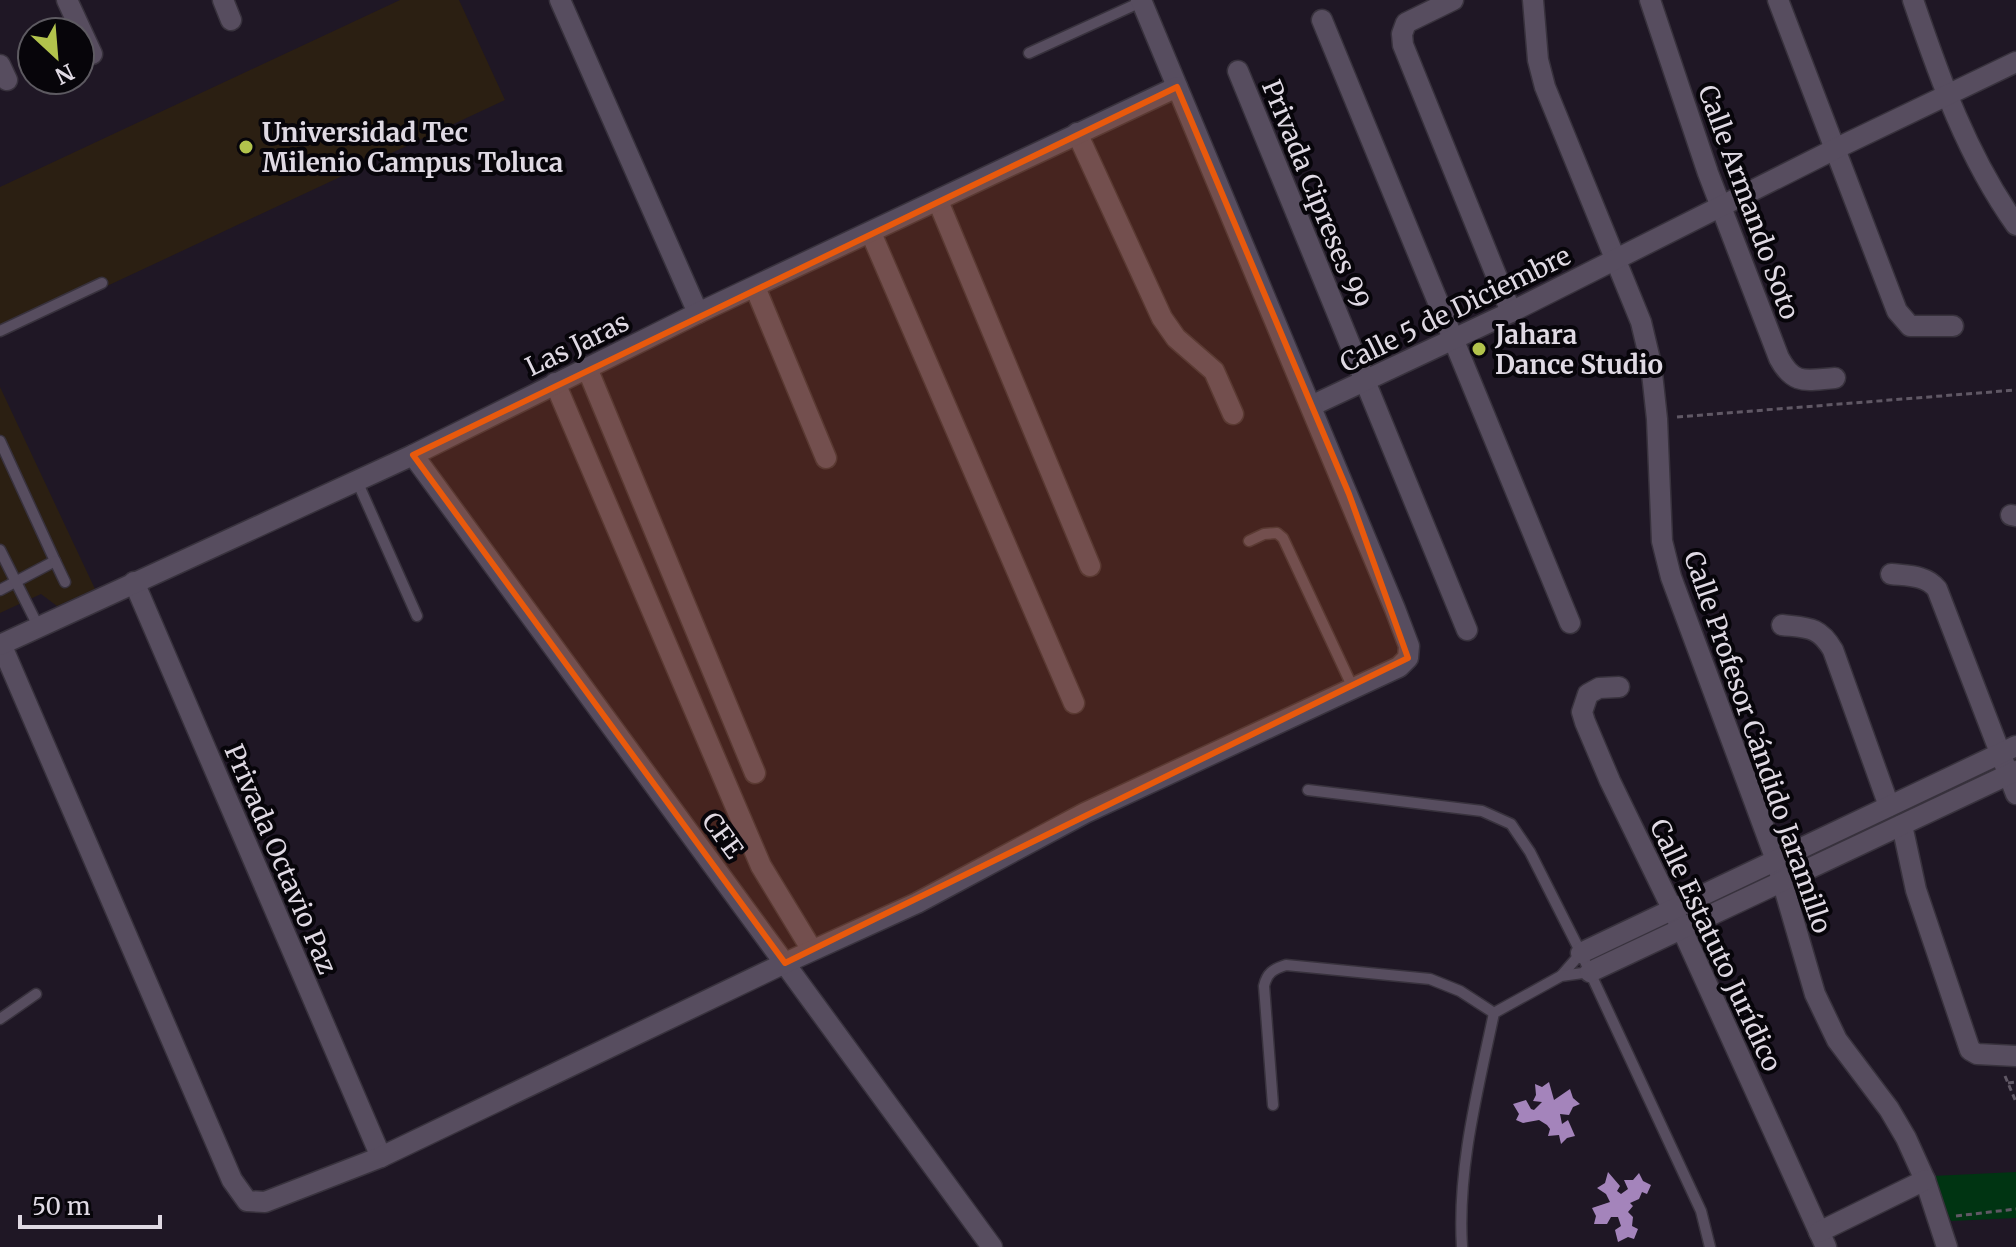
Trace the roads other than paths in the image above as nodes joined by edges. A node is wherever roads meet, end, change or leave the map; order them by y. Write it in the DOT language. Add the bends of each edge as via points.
graph roads {
  1 [pos="223,0"];
  2 [pos="560,0"];
  3 [pos="1453,0"];
  4 [pos="1533,0"];
  5 [pos="1650,0"];
  6 [pos="1778,0"];
  7 [pos="1913,0"];
  8 [pos="1141,1"];
  9 [pos="231,20"];
  10 [pos="1322,20"];
  11 [pos="1029,53"];
  12 [pos="2016,62"];
  13 [pos="1238,71"];
  14 [pos="1177,87"];
  15 [pos="1945,96"];
  16 [pos="1077,133"];
  17 [pos="1837,148"];
  18 [pos="938,201"];
  19 [pos="1721,207"];
  20 [pos="2016,225"];
  21 [pos="871,233"];
  22 [pos="1615,260"];
  23 [pos="102,283"];
  24 [pos="755,287"];
  25 [pos="1511,312"];
  26 [pos="698,313"];
  27 [pos="1953,326"];
  28 [pos="0,331"];
  29 [pos="1452,340"];
  30 [pos="587,368"];
  31 [pos="1835,378"];
  32 [pos="1364,381"];
  33 [pos="555,383"];
  34 [pos="1311,406"];
  35 [pos="1233,414"];
  36 [pos="0,441"];
  37 [pos="413,455"];
  38 [pos="826,458"];
  39 [pos="357,481"];
  40 [pos="1249,541"];
  41 [pos="0,550"];
  42 [pos="55,561"];
  43 [pos="1090,566"];
  44 [pos="1891,574"];
  45 [pos="16,582"];
  46 [pos="65,582"];
  47 [pos="134,582"];
  48 [pos="0,590"];
  49 [pos="417,616"];
  50 [pos="1570,623"];
  51 [pos="1782,625"];
  52 [pos="38,626"];
  53 [pos="1467,630"];
  54 [pos="0,644"];
  55 [pos="1619,687"];
  56 [pos="1353,688"];
  57 [pos="1074,703"];
  58 [pos="2008,750"];
  59 [pos="2012,772"];
  60 [pos="755,773"];
  61 [pos="1308,790"];
  62 [pos="2016,794"];
  63 [pos="1889,806"];
  64 [pos="1902,825"];
  65 [pos="1776,860"];
  66 [pos="1781,882"];
  67 [pos="1673,909"];
  68 [pos="1682,929"];
  69 [pos="812,950"];
  70 [pos="1581,953"];
  71 [pos="785,963"];
  72 [pos="1590,972"];
  73 [pos="1561,976"];
  74 [pos="36,994"];
  75 [pos="1494,1013"];
  76 [pos="0,1019"];
  77 [pos="2006,1056"];
  78 [pos="1273,1105"];
  79 [pos="381,1157"];
  80 [pos="1925,1180"];
  81 [pos="1823,1240"];
  82 [pos="992,1247"];
  83 [pos="1462,1247"];
  84 [pos="1710,1247"];
  85 [pos="1947,1247"];
  1 -- 9 [label="street"];
  2 -- 26 [label="street"];
  3 -- 25 [label="street" via="1411,20 1403,30 1403,45"];
  4 -- 22 [label="street, Calle Profesor Cándido Jaramillo" via="1545,87"];
  5 -- 19 [label="street, Calle Armando Soto"];
  6 -- 17 [label="street"];
  7 -- 15 [label="street"];
  8 -- 11 [label="lane"];
  8 -- 14 [label="street"];
  10 -- 29 [label="street"];
  12 -- 15 [label="street, Calle 5 de Diciembre"];
  13 -- 32 [label="street, Privada Cipreses 99"];
  14 -- 16 [label="street, Las Jaras"];
  14 -- 34 [label="street"];
  15 -- 17 [label="street, Calle 5 de Diciembre"];
  15 -- 20 [label="street" via="1978,165"];
  16 -- 18 [label="street, Las Jaras"];
  16 -- 35 [label="street" via="1162,318 1176,338 1214,371"];
  17 -- 19 [label="street, Calle 5 de Diciembre"];
  17 -- 27 [label="street" via="1903,321 1918,328"];
  18 -- 21 [label="street, Las Jaras"];
  18 -- 43 [label="street"];
  19 -- 22 [label="street, Calle 5 de Diciembre"];
  19 -- 31 [label="street, Calle Armando Soto" via="1785,370 1801,381"];
  21 -- 24 [label="street, Las Jaras"];
  21 -- 57 [label="street"];
  22 -- 25 [label="street, Calle 5 de Diciembre"];
  22 -- 65 [label="street, Calle Profesor Cándido Jaramillo" via="1641,322 1651,364 1662,541 1671,577"];
  23 -- 28 [label="lane"];
  24 -- 26 [label="street, Las Jaras"];
  24 -- 38 [label="street"];
  25 -- 29 [label="street, Calle 5 de Diciembre"];
  26 -- 30 [label="street, Las Jaras"];
  29 -- 32 [label="street, Calle 5 de Diciembre"];
  29 -- 50 [label="street"];
  30 -- 33 [label="street, Las Jaras"];
  30 -- 60 [label="street"];
  32 -- 34 [label="street, Calle 5 de Diciembre"];
  32 -- 53 [label="street, Privada Cipreses 99"];
  33 -- 37 [label="street, Las Jaras"];
  33 -- 69 [label="street" via="761,866"];
  34 -- 56 [label="street" via="1409,646 1406,662"];
  36 -- 42 [label="lane"];
  37 -- 39 [label="street, Las Jaras"];
  37 -- 71 [label="street, CFE"];
  39 -- 47 [label="street, Las Jaras"];
  39 -- 49 [label="lane"];
  40 -- 56 [label="lane" via="1271,533 1283,538"];
  41 -- 45 [label="lane"];
  42 -- 45 [label="lane"];
  42 -- 46 [label="lane"];
  44 -- 58 [label="street" via="1931,581 1937,589"];
  45 -- 48 [label="lane"];
  45 -- 52 [label="lane"];
  47 -- 52 [label="street, Las Jaras"];
  47 -- 79 [label="street, Privada Octavio Paz"];
  51 -- 63 [label="street" via="1810,628 1826,638"];
  52 -- 54 [label="street, Las Jaras"];
  54 -- 79 [label="street" via="241,1194 247,1201 265,1202"];
  55 -- 67 [label="street, Calle Estatuto Jurídico" via="1592,689 1582,712"];
  56 -- 69 [label="street" via="1085,813 968,878"];
  58 -- 59 [label="street"];
  58 -- 63 [label="street"];
  59 -- 62 [label="street"];
  59 -- 64 [label="street"];
  61 -- 70 [label="lane" via="1482,811 1502,818 1519,833"];
  63 -- 65 [label="street"];
  64 -- 66 [label="street"];
  64 -- 77 [label="street" via="1916,890 1966,1042 1974,1053"];
  65 -- 66 [label="street, Calle Profesor Cándido Jaramillo"];
  65 -- 67 [label="street"];
  66 -- 68 [label="street"];
  66 -- 80 [label="street, Calle Profesor Cándido Jaramillo" via="1829,1026 1889,1109"];
  67 -- 68 [label="street, Calle Estatuto Jurídico"];
  67 -- 70 [label="street"];
  68 -- 72 [label="street"];
  68 -- 81 [label="street, Calle Estatuto Jurídico"];
  69 -- 71 [label="street"];
  70 -- 72 [label="lane"];
  70 -- 73 [label="lane"];
  71 -- 79 [label="street"];
  71 -- 82 [label="street, CFE"];
  72 -- 73 [label="lane"];
  72 -- 84 [label="lane" via="1701,1211"];
  73 -- 75 [label="lane"];
  74 -- 76 [label="lane"];
  75 -- 78 [label="lane" via="1430,979 1275,968 1264,986"];
  75 -- 83 [label="lane" via="1470,1127"];
  80 -- 81 [label="street"];
  80 -- 85 [label="street, Calle Profesor Cándido Jaramillo"];
}
